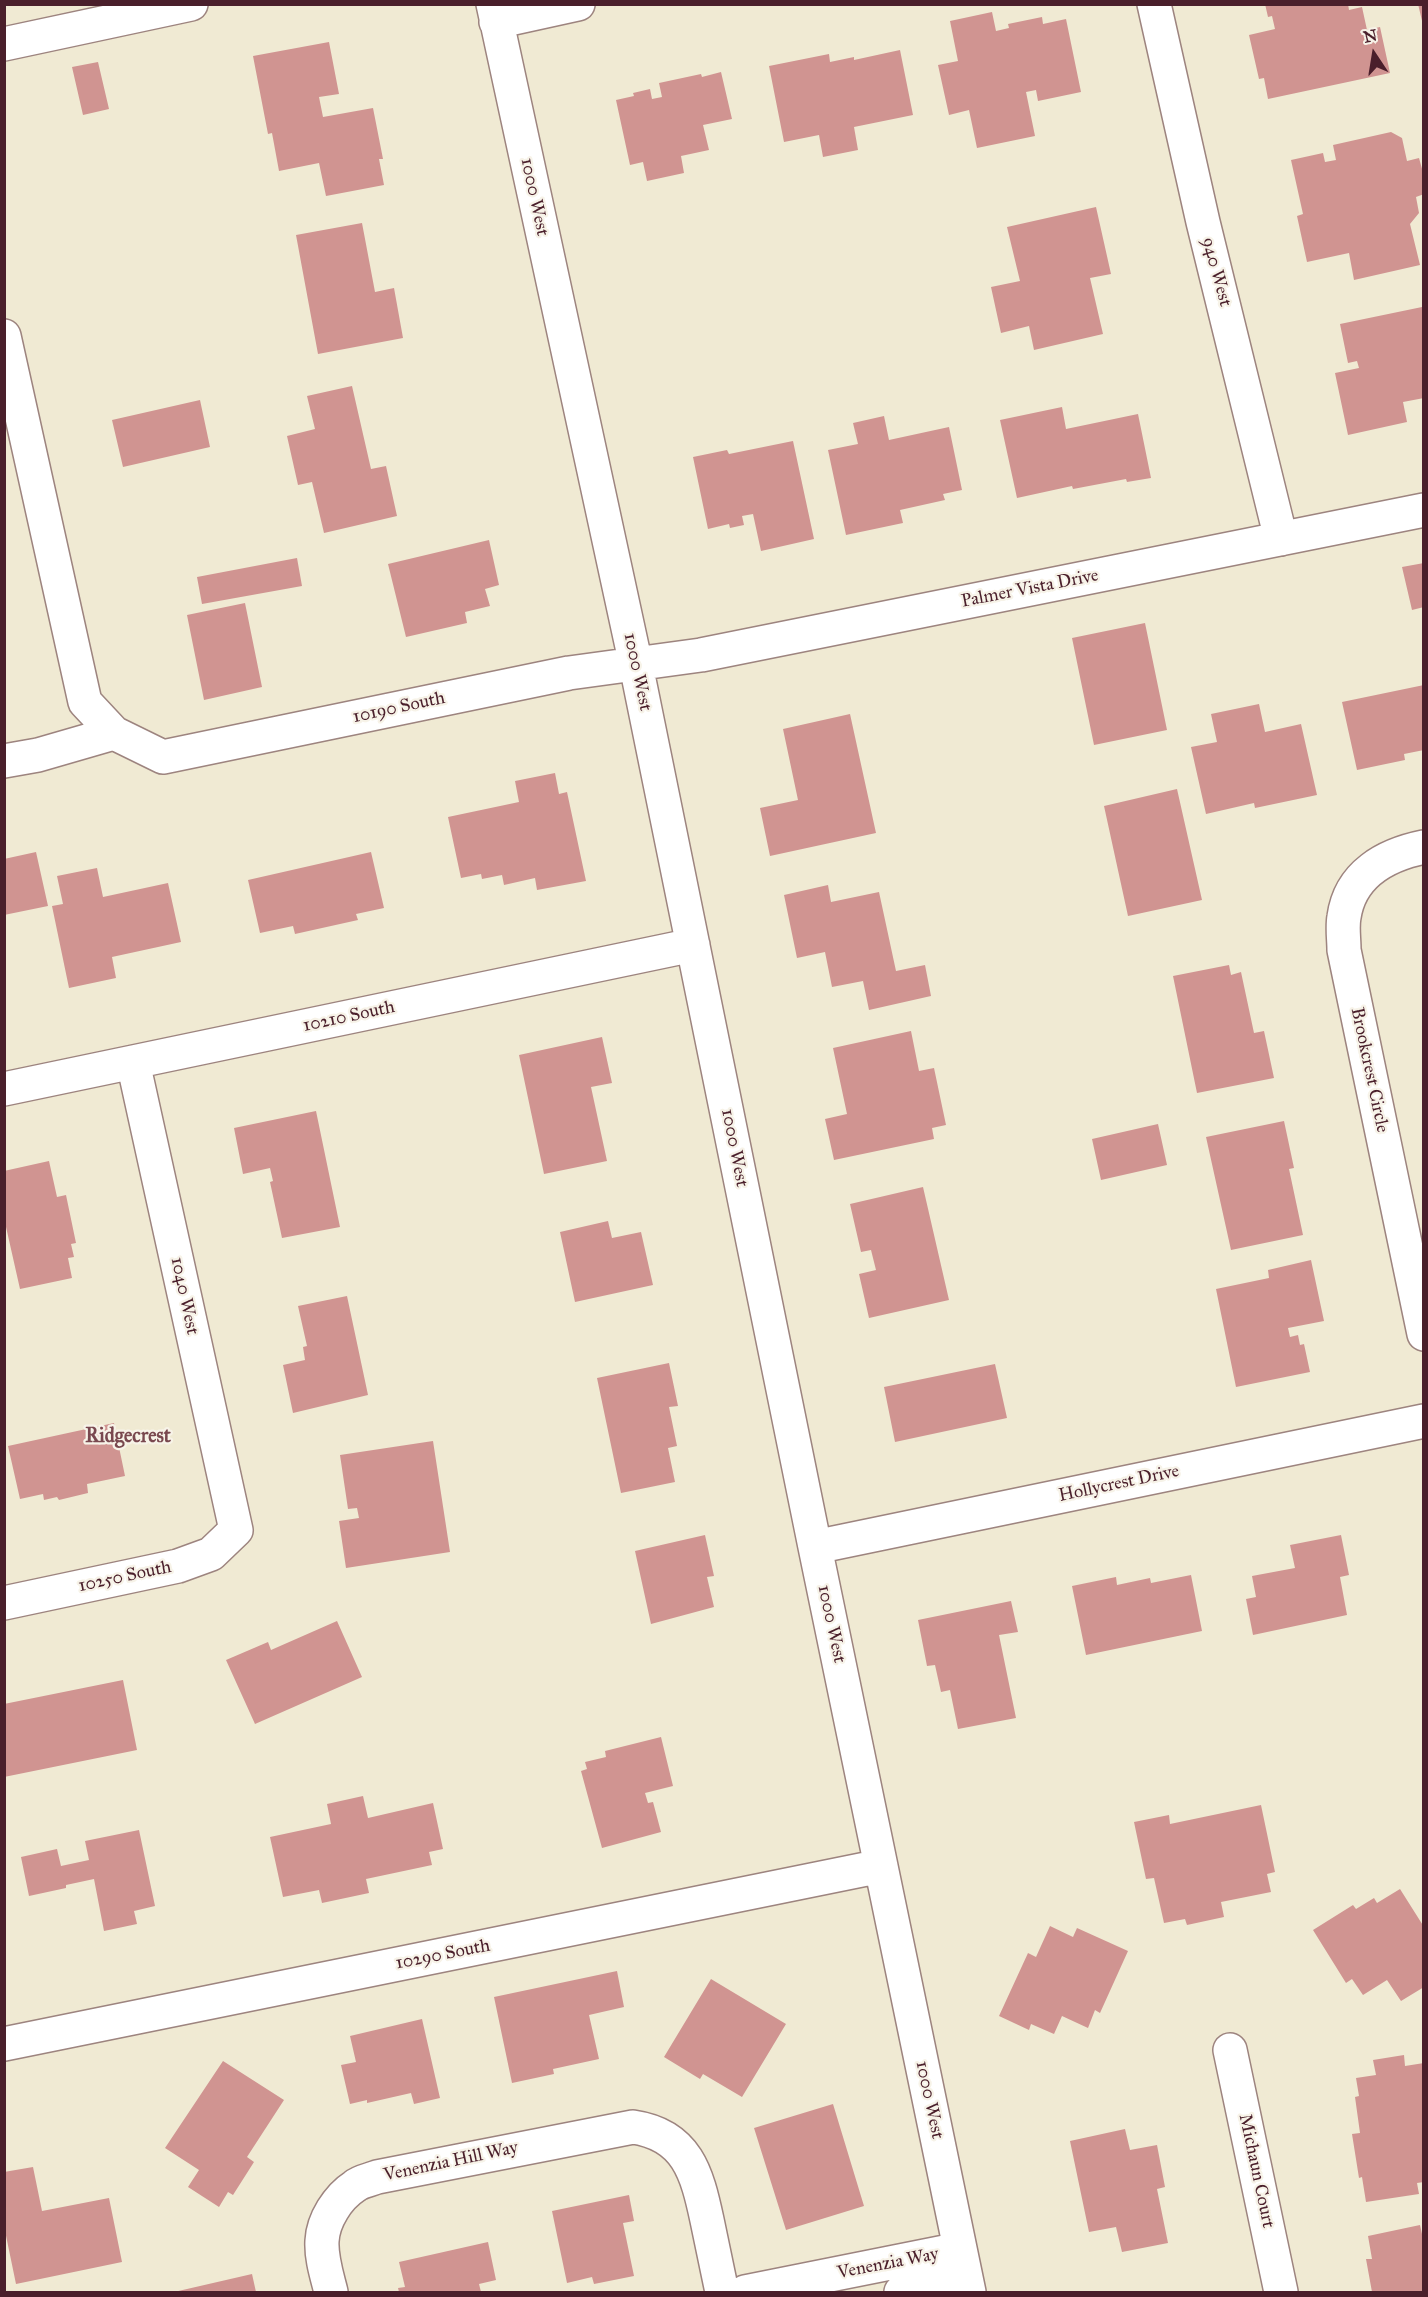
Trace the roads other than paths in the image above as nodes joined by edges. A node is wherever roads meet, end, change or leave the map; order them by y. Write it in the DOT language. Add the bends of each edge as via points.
graph roads {
  1 [pos="191,4"];
  2 [pos="578,4"];
  3 [pos="1154,4"];
  4 [pos="494,13"];
  5 [pos="4,44"];
  6 [pos="4,336"];
  7 [pos="1424,510"];
  8 [pos="1281,538"];
  9 [pos="636,665"];
  10 [pos="114,733"];
  11 [pos="4,761"];
  12 [pos="1424,847"];
  13 [pos="693,945"];
  14 [pos="132,1062"];
  15 [pos="4,1089"];
  16 [pos="1424,1334"];
  17 [pos="1424,1421"];
  18 [pos="236,1530"];
  19 [pos="815,1547"];
  20 [pos="4,1603"];
  21 [pos="881,1866"];
  22 [pos="4,2044"];
  23 [pos="1230,2050"];
  24 [pos="965,2274"];
  25 [pos="331,2292"];
  26 [pos="722,2292"];
  27 [pos="745,2292"];
  28 [pos="901,2292"];
  29 [pos="1281,2292"];
  1 -- 5 [label="street"];
  2 -- 4 [label="street"];
  3 -- 8 [label="street, 940 West"];
  4 -- 9 [label="street, 1000 West"];
  6 -- 10 [label="street" via="85,702"];
  7 -- 8 [label="street, Palmer Vista Drive"];
  8 -- 9 [label="street, Palmer Vista Drive"];
  9 -- 10 [label="street, 10190 South" via="569,673 163,757"];
  9 -- 13 [label="street, 1000 West"];
  10 -- 11 [label="street"];
  12 -- 16 [label="street, Brookcrest Circle" via="1380,862 1356,883 1344,916 1344,950"];
  13 -- 14 [label="street, 10210 South"];
  13 -- 19 [label="street, 1000 West"];
  14 -- 15 [label="street, 10210 South"];
  14 -- 18 [label="street, 1040 West"];
  17 -- 19 [label="street, Hollycrest Drive"];
  18 -- 20 [label="street, 10250 South" via="211,1554 178,1566"];
  19 -- 21 [label="street, 1000 West"];
  21 -- 22 [label="street, 10290 South"];
  21 -- 24 [label="street, 1000 West"];
  23 -- 29 [label="street, Michaun Court"];
  24 -- 27 [label="street, Venenzia Way"];
  24 -- 28 [label="street, Venenzia Way"];
  25 -- 26 [label="street, Venenzia Hill Way" via="322,2239 333,2210 357,2184 633,2127 664,2136 689,2161 698,2181"];
}
